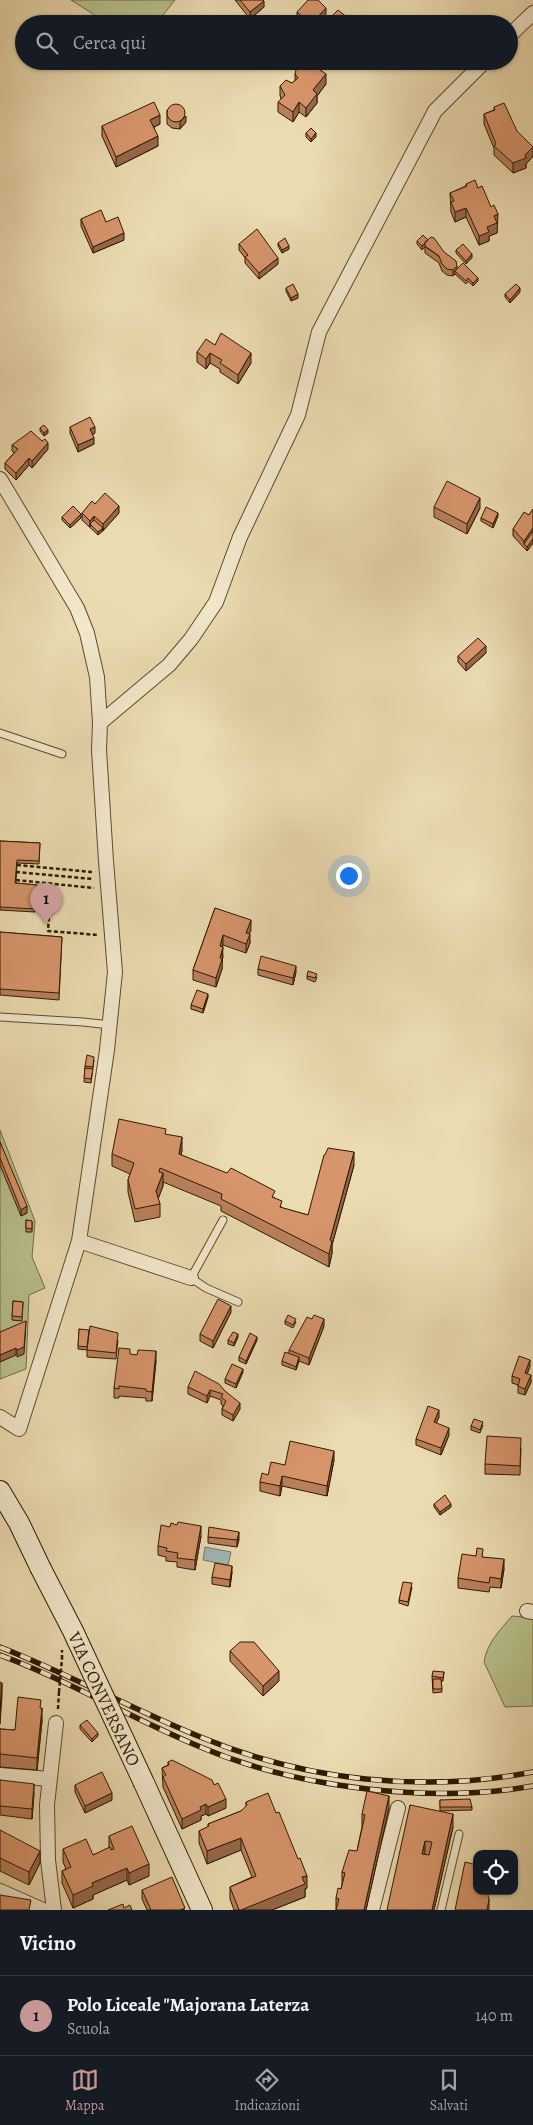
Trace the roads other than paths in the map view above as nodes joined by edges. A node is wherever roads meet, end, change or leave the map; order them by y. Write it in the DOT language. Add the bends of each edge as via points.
graph roads {
  1 [pos="533,13"];
  2 [pos="518,27"];
  3 [pos="475,70"];
  4 [pos="0,479"];
  5 [pos="100,723"];
  6 [pos="0,733"];
  7 [pos="62,754"];
  8 [pos="0,1017"];
  9 [pos="110,1025"];
  10 [pos="223,1220"];
  11 [pos="79,1241"];
  12 [pos="191,1278"];
  13 [pos="238,1302"];
  14 [pos="0,1416"];
  15 [pos="0,1491"];
  16 [pos="56,1723"];
  17 [pos="0,1775"];
  18 [pos="50,1779"];
  19 [pos="398,1808"];
  20 [pos="459,1834"];
  21 [pos="0,1891"];
  22 [pos="43,1910"];
  23 [pos="54,1910"];
  24 [pos="202,1910"];
  25 [pos="372,1910"];
  26 [pos="441,1910"];
  1 -- 2 [label="street"];
  3 -- 5 [label="street" via="435,111 319,332 298,415 240,537 216,602 191,639 168,665"];
  4 -- 5 [label="street" via="83,625 97,677"];
  5 -- 9 [label="street" via="99,750 115,972"];
  6 -- 7 [label="lane"];
  8 -- 9 [label="lane"];
  9 -- 11 [label="street"];
  10 -- 12 [label="lane"];
  11 -- 12 [label="street"];
  11 -- 14 [label="street" via="19,1428"];
  12 -- 13 [label="lane"];
  15 -- 24 [label="main road, VIA CONVERSANO, bridge" via="73,1631"];
  16 -- 18 [label="street"];
  17 -- 18 [label="street"];
  18 -- 23 [label="street" via="48,1860"];
  19 -- 25 [label="street"];
  20 -- 26 [label="lane"];
  21 -- 22 [label="street"];
}
